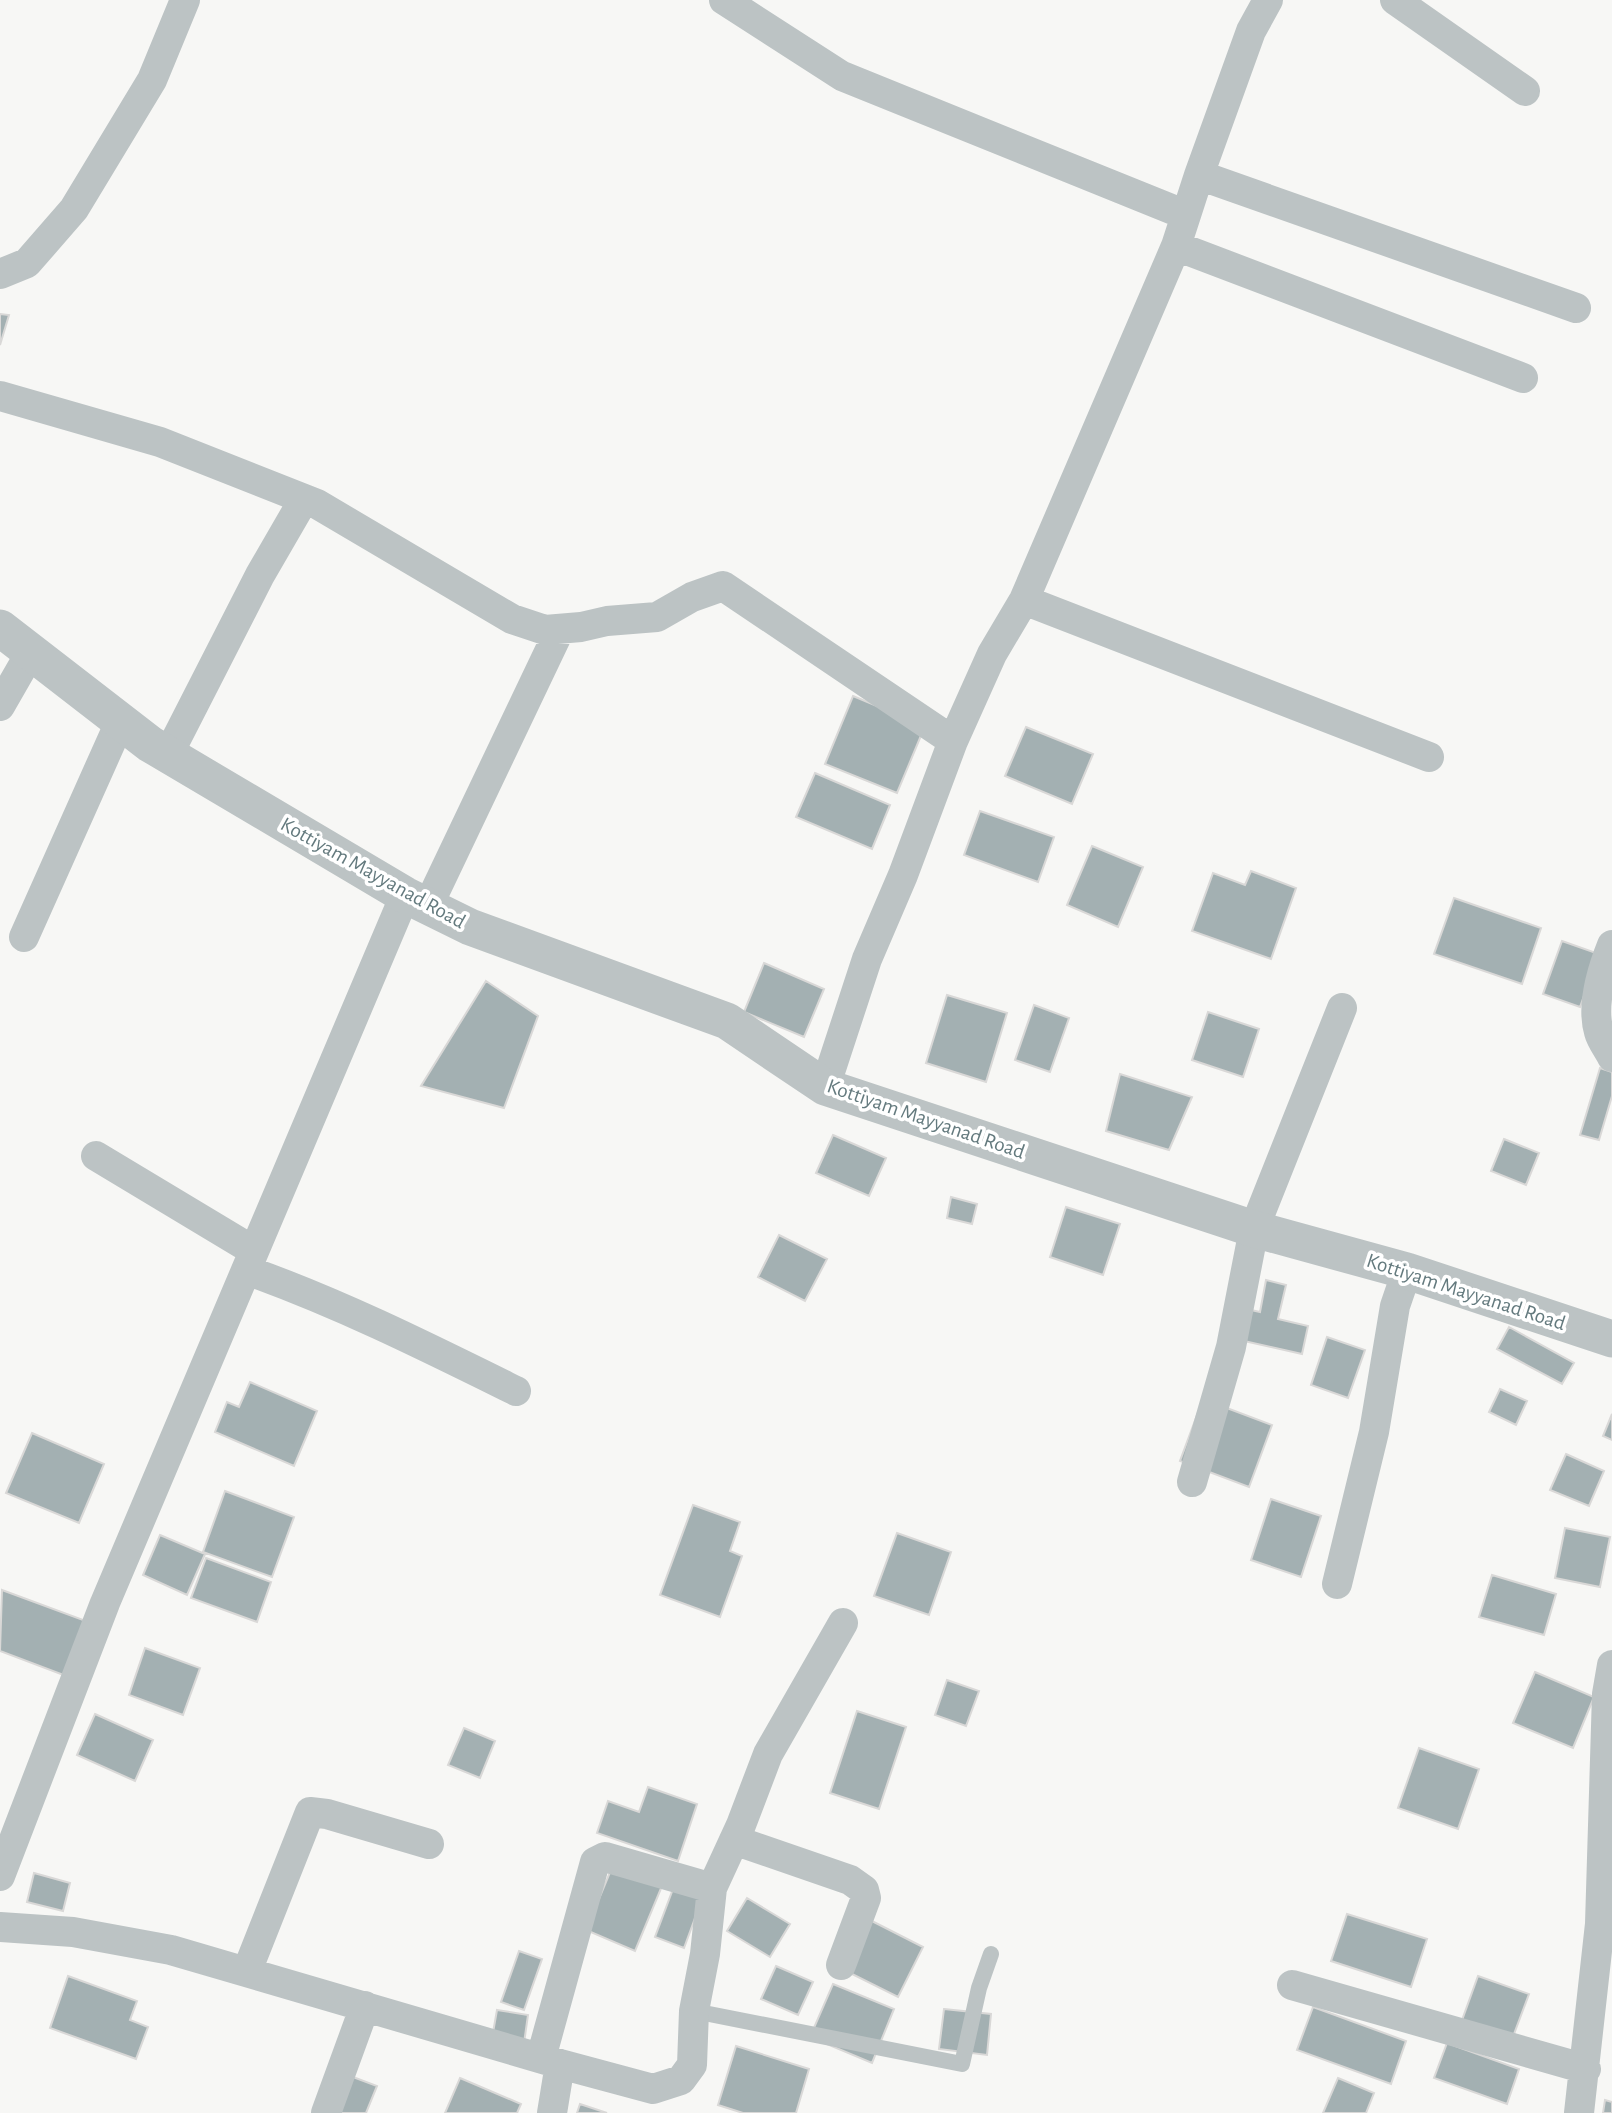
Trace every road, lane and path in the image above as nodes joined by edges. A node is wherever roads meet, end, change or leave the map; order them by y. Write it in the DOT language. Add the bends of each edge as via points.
graph roads {
  1 [pos="185,0"];
  2 [pos="723,0"];
  3 [pos="1268,0"];
  4 [pos="1395,0"];
  5 [pos="1525,91"];
  6 [pos="1199,175"];
  7 [pos="1186,215"];
  8 [pos="1176,246"];
  9 [pos="0,274"];
  10 [pos="1576,308"];
  11 [pos="1523,378"];
  12 [pos="0,396"];
  13 [pos="304,499"];
  14 [pos="1024,600"];
  15 [pos="0,628"];
  16 [pos="560,629"];
  17 [pos="31,652"];
  18 [pos="0,706"];
  19 [pos="120,722"];
  20 [pos="953,740"];
  21 [pos="168,755"];
  22 [pos="1429,757"];
  23 [pos="416,900"];
  24 [pos="24,937"];
  25 [pos="1612,945"];
  26 [pos="1342,1008"];
  27 [pos="1612,1057"];
  28 [pos="825,1087"];
  29 [pos="96,1156"];
  30 [pos="1254,1229"];
  31 [pos="250,1260"];
  32 [pos="1407,1271"];
  33 [pos="1612,1339"];
  34 [pos="516,1391"];
  35 [pos="1192,1482"];
  36 [pos="1337,1584"];
  37 [pos="843,1623"];
  38 [pos="1612,1665"];
  39 [pos="1608,1777"];
  40 [pos="734,1840"];
  41 [pos="429,1844"];
  42 [pos="0,1876"];
  43 [pos="712,1888"];
  44 [pos="0,1927"];
  45 [pos="991,1954"];
  46 [pos="1604,1964"];
  47 [pos="841,1965"];
  48 [pos="247,1971"];
  49 [pos="1292,1985"];
  50 [pos="365,2006"];
  51 [pos="694,2011"];
  52 [pos="550,2061"];
  53 [pos="1586,2068"];
  54 [pos="326,2113"];
  55 [pos="552,2113"];
  56 [pos="1579,2113"];
  1 -- 9 [label="street" via="152,80 74,209 27,263"];
  2 -- 7 [label="street" via="842,76"];
  3 -- 6 [label="street" via="1251,31"];
  4 -- 5 [label="street"];
  6 -- 7 [label="street"];
  6 -- 10 [label="street"];
  7 -- 8 [label="street"];
  8 -- 11 [label="street"];
  8 -- 14 [label="street"];
  12 -- 13 [label="street" via="160,442"];
  13 -- 16 [label="street" via="512,620 545,630"];
  13 -- 21 [label="street"];
  14 -- 20 [label="street" via="992,654"];
  14 -- 22 [label="street"];
  15 -- 17 [label="street, Kottiyam Mayyanad Road"];
  16 -- 20 [label="street" via="657,617 723,586"];
  16 -- 23 [label="street"];
  17 -- 18 [label="street"];
  17 -- 19 [label="street, Kottiyam Mayyanad Road"];
  19 -- 21 [label="street, Kottiyam Mayyanad Road"];
  19 -- 24 [label="street"];
  20 -- 28 [label="street" via="867,959"];
  21 -- 23 [label="street, Kottiyam Mayyanad Road"];
  23 -- 28 [label="street, Kottiyam Mayyanad Road" via="470,927 727,1021"];
  23 -- 31 [label="street"];
  25 -- 27 [label="street" via="1597,1008 1599,1033"];
  26 -- 30 [label="street"];
  28 -- 30 [label="street, Kottiyam Mayyanad Road"];
  29 -- 31 [label="street"];
  30 -- 32 [label="street, Kottiyam Mayyanad Road"];
  30 -- 35 [label="street" via="1231,1347"];
  31 -- 34 [label="street" via="296,1288"];
  31 -- 42 [label="street" via="111,1590"];
  32 -- 33 [label="street, Kottiyam Mayyanad Road"];
  32 -- 36 [label="street" via="1395,1306 1374,1432"];
  37 -- 40 [label="street" via="768,1754"];
  38 -- 39 [label="street" via="1607,1694"];
  39 -- 46 [label="street" via="1600,1924"];
  40 -- 43 [label="street"];
  40 -- 47 [label="street" via="850,1880 864,1890 866,1898"];
  41 -- 48 [label="street" via="310,1812"];
  43 -- 51 [label="street"];
  43 -- 52 [label="street" via="605,1857 595,1863"];
  44 -- 48 [label="street" via="73,1931"];
  45 -- 51 [label="lane" via="962,2064"];
  46 -- 53 [label="street"];
  48 -- 50 [label="street"];
  49 -- 53 [label="street"];
  50 -- 52 [label="street"];
  50 -- 54 [label="street"];
  51 -- 52 [label="street" via="692,2065 681,2080 653,2089"];
  52 -- 55 [label="street"];
  53 -- 56 [label="street"];
}
